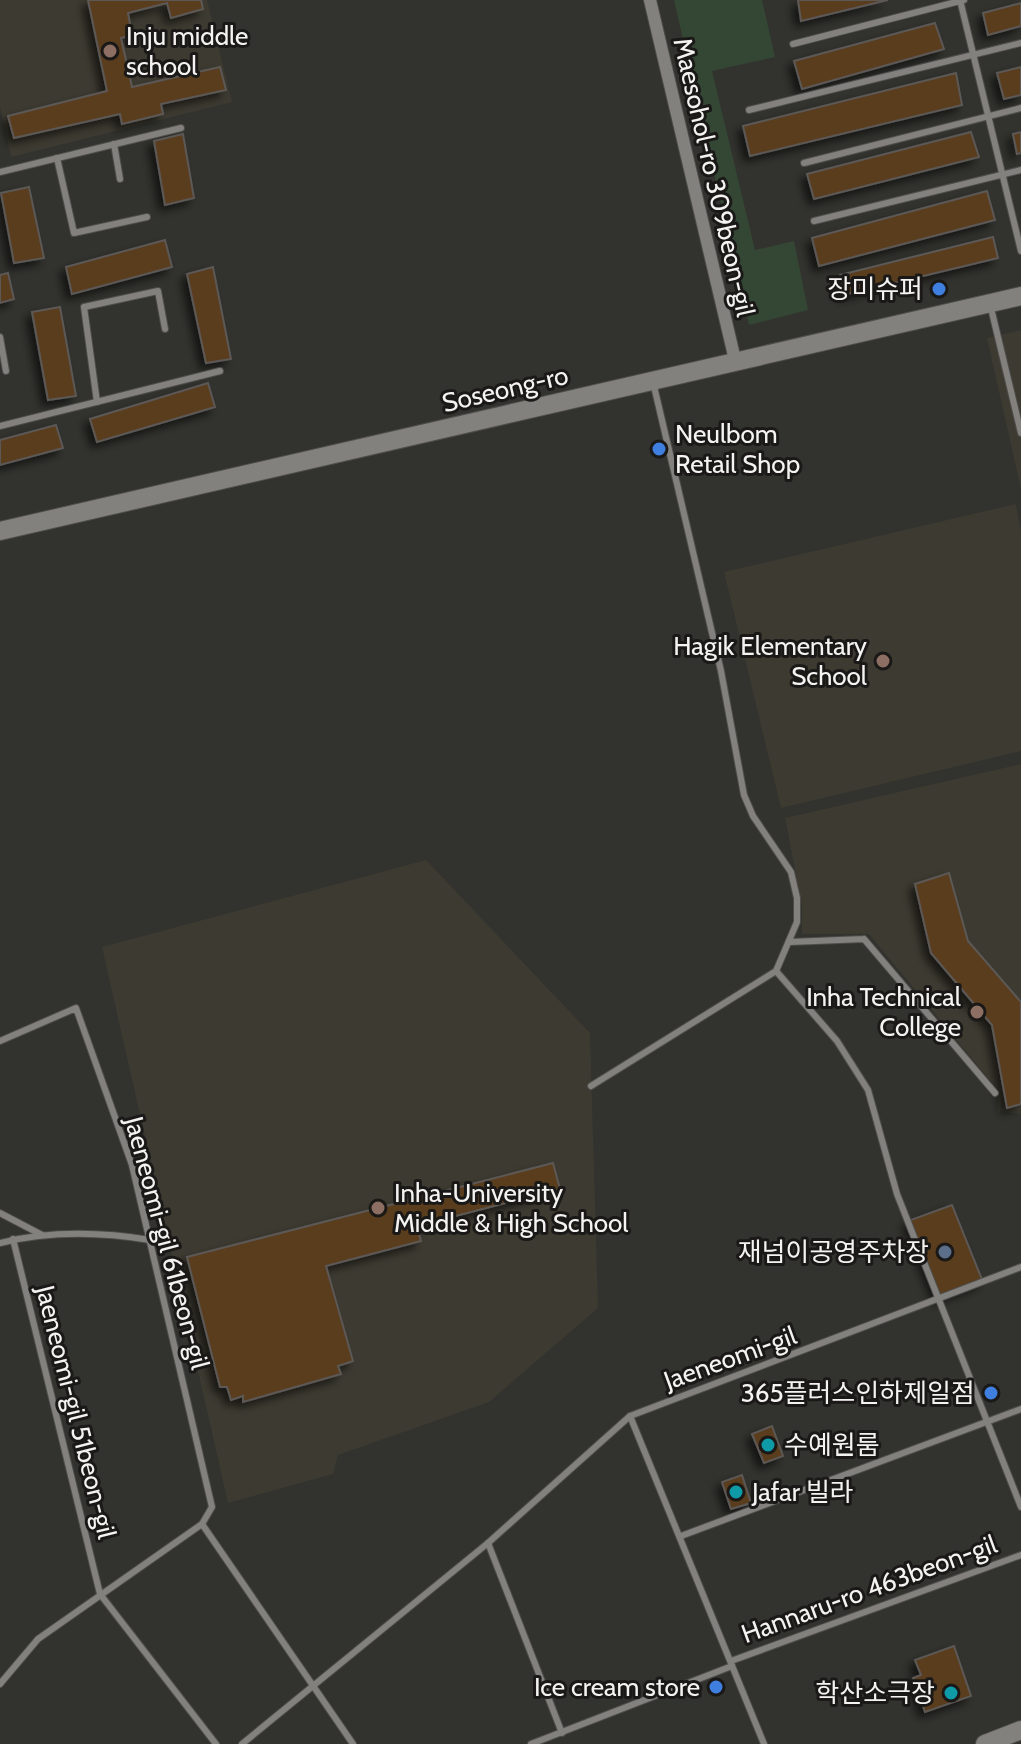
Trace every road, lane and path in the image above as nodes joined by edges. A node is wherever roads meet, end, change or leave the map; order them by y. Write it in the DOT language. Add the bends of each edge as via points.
graph roads {
  1 [pos="650,0"];
  2 [pos="961,0"];
  3 [pos="1021,43"];
  4 [pos="793,44"];
  5 [pos="973,54"];
  6 [pos="1021,108"];
  7 [pos="749,110"];
  8 [pos="988,116"];
  9 [pos="181,128"];
  10 [pos="114,144"];
  11 [pos="57,158"];
  12 [pos="804,163"];
  13 [pos="1021,170"];
  14 [pos="0,172"];
  15 [pos="1003,175"];
  16 [pos="120,179"];
  17 [pos="147,217"];
  18 [pos="814,221"];
  19 [pos="1021,251"];
  20 [pos="1021,296"];
  21 [pos="990,303"];
  22 [pos="165,329"];
  23 [pos="0,337"];
  24 [pos="736,364"];
  25 [pos="6,371"];
  26 [pos="220,371"];
  27 [pos="653,382"];
  28 [pos="97,402"];
  29 [pos="0,426"];
  30 [pos="1021,433"];
  31 [pos="0,531"];
  32 [pos="864,939"];
  33 [pos="790,942"];
  34 [pos="776,971"];
  35 [pos="0,1041"];
  36 [pos="591,1086"];
  37 [pos="0,1213"];
  38 [pos="42,1235"];
  39 [pos="13,1239"];
  40 [pos="150,1240"];
  41 [pos="0,1243"];
  42 [pos="1021,1267"];
  43 [pos="939,1299"];
  44 [pos="1021,1409"];
  45 [pos="630,1416"];
  46 [pos="987,1422"];
  47 [pos="1021,1507"];
  48 [pos="202,1524"];
  49 [pos="681,1536"];
  50 [pos="488,1543"];
  51 [pos="1021,1555"];
  52 [pos="100,1594"];
  53 [pos="732,1664"];
  54 [pos="0,1684"];
  55 [pos="315,1688"];
  56 [pos="1021,1730"];
  57 [pos="562,1733"];
  58 [pos="216,1744"];
  59 [pos="242,1744"];
  60 [pos="353,1744"];
  61 [pos="531,1744"];
  62 [pos="764,1744"];
  63 [pos="985,1744"];
  1 -- 24 [label="street, Maesohol-ro 309beon-gil"];
  2 -- 4 [label="lane"];
  2 -- 5 [label="lane"];
  3 -- 5 [label="lane"];
  5 -- 7 [label="lane"];
  5 -- 8 [label="lane"];
  6 -- 8 [label="lane"];
  8 -- 12 [label="lane"];
  8 -- 15 [label="lane"];
  9 -- 10 [label="lane"];
  10 -- 11 [label="lane"];
  10 -- 16 [label="lane"];
  11 -- 14 [label="lane"];
  11 -- 17 [label="lane" via="74,233"];
  13 -- 15 [label="lane"];
  15 -- 18 [label="lane"];
  15 -- 19 [label="lane"];
  20 -- 21 [label="main road, Soseong-ro"];
  21 -- 24 [label="main road, Soseong-ro"];
  21 -- 30 [label="lane"];
  22 -- 28 [label="lane" via="158,291 84,307"];
  23 -- 25 [label="lane"];
  24 -- 27 [label="main road, Soseong-ro"];
  26 -- 28 [label="lane"];
  27 -- 31 [label="main road, Soseong-ro"];
  27 -- 33 [label="lane" via="721,671 737,768 753,816 791,872 797,922"];
  28 -- 29 [label="lane"];
  32 -- 32 [label="lane" via="938,1025 995,1093 894,974"];
  32 -- 33 [label="lane"];
  33 -- 34 [label="lane"];
  34 -- 36 [label="lane"];
  34 -- 43 [label="lane" via="837,1041 868,1090 897,1194"];
  35 -- 40 [label="lane, Jaeneomi-gil 61beon-gil" via="76,1008 132,1165"];
  37 -- 38 [label="lane"];
  38 -- 39 [label="lane"];
  38 -- 40 [label="lane"];
  39 -- 41 [label="lane"];
  39 -- 52 [label="lane, Jaeneomi-gil 51beon-gil"];
  40 -- 48 [label="lane, Jaeneomi-gil 61beon-gil" via="212,1507"];
  42 -- 43 [label="lane, Jaeneomi-gil"];
  43 -- 45 [label="lane, Jaeneomi-gil"];
  43 -- 46 [label="lane"];
  44 -- 46 [label="lane"];
  45 -- 49 [label="lane"];
  45 -- 50 [label="lane, Jaeneomi-gil"];
  46 -- 47 [label="lane"];
  46 -- 49 [label="lane"];
  48 -- 52 [label="lane"];
  48 -- 55 [label="lane"];
  49 -- 53 [label="lane"];
  50 -- 55 [label="lane, Jaeneomi-gil"];
  50 -- 57 [label="lane"];
  51 -- 53 [label="lane, Hannaru-ro 463beon-gil"];
  52 -- 54 [label="lane" via="38,1639"];
  52 -- 58 [label="lane, Jaeneomi-gil 51beon-gil"];
  53 -- 57 [label="lane, Hannaru-ro 463beon-gil"];
  53 -- 62 [label="lane"];
  55 -- 59 [label="lane, Jaeneomi-gil"];
  55 -- 60 [label="lane"];
  56 -- 63 [label="main road"];
  57 -- 61 [label="lane, Hannaru-ro 463beon-gil"];
}
